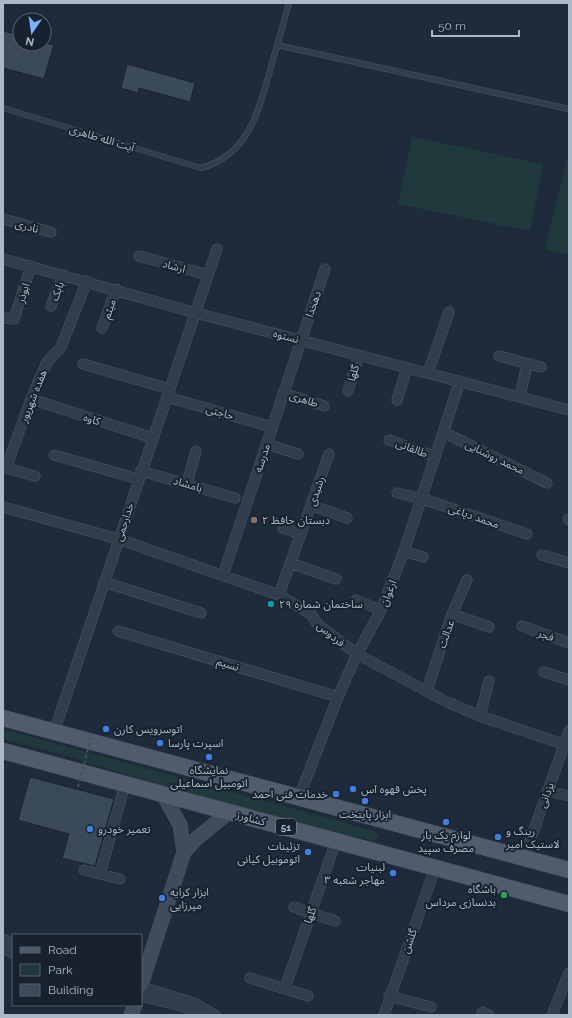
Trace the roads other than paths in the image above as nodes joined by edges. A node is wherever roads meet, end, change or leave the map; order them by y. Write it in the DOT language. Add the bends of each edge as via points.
graph roads {
  1 [pos="289,3"];
  2 [pos="277,45"];
  3 [pos="3,108"];
  4 [pos="569,109"];
  5 [pos="3,219"];
  6 [pos="51,232"];
  7 [pos="217,249"];
  8 [pos="139,256"];
  9 [pos="3,259"];
  10 [pos="31,266"];
  11 [pos="325,269"];
  12 [pos="63,275"];
  13 [pos="208,275"];
  14 [pos="87,281"];
  15 [pos="116,289"];
  16 [pos="51,306"];
  17 [pos="449,312"];
  18 [pos="196,313"];
  19 [pos="3,318"];
  20 [pos="102,328"];
  21 [pos="301,340"];
  22 [pos="359,355"];
  23 [pos="498,356"];
  24 [pos="84,364"];
  25 [pos="527,364"];
  26 [pos="540,367"];
  27 [pos="407,368"];
  28 [pos="428,373"];
  29 [pos="460,381"];
  30 [pos="348,391"];
  31 [pos="168,393"];
  32 [pos="283,393"];
  33 [pos="520,397"];
  34 [pos="31,399"];
  35 [pos="397,400"];
  36 [pos="324,406"];
  37 [pos="569,410"];
  38 [pos="272,427"];
  39 [pos="443,432"];
  40 [pos="152,438"];
  41 [pos="389,440"];
  42 [pos="266,444"];
  43 [pos="196,451"];
  44 [pos="298,454"];
  45 [pos="329,454"];
  46 [pos="54,455"];
  47 [pos="434,456"];
  48 [pos="5,468"];
  49 [pos="140,475"];
  50 [pos="35,476"];
  51 [pos="187,483"];
  52 [pos="547,483"];
  53 [pos="397,493"];
  54 [pos="235,498"];
  55 [pos="420,498"];
  56 [pos="311,505"];
  57 [pos="3,507"];
  58 [pos="347,518"];
  59 [pos="283,528"];
  60 [pos="301,534"];
  61 [pos="527,534"];
  62 [pos="118,539"];
  63 [pos="404,551"];
  64 [pos="542,554"];
  65 [pos="423,557"];
  66 [pos="290,563"];
  67 [pos="569,563"];
  68 [pos="223,575"];
  69 [pos="336,579"];
  70 [pos="467,580"];
  71 [pos="104,582"];
  72 [pos="279,595"];
  73 [pos="356,600"];
  74 [pos="381,610"];
  75 [pos="201,613"];
  76 [pos="452,614"];
  77 [pos="522,626"];
  78 [pos="489,627"];
  79 [pos="118,631"];
  80 [pos="569,643"];
  81 [pos="357,654"];
  82 [pos="544,672"];
  83 [pos="569,680"];
  84 [pos="489,681"];
  85 [pos="427,690"];
  86 [pos="338,697"];
  87 [pos="480,716"];
  88 [pos="3,718"];
  89 [pos="569,731"];
  90 [pos="54,732"];
  91 [pos="567,745"];
  92 [pos="3,751"];
  93 [pos="125,784"];
  94 [pos="547,791"];
  95 [pos="163,794"];
  96 [pos="569,796"];
  97 [pos="299,798"];
  98 [pos="229,812"];
  99 [pos="336,841"];
  100 [pos="184,852"];
  101 [pos="524,858"];
  102 [pos="435,868"];
  103 [pos="84,870"];
  104 [pos="569,870"];
  105 [pos="100,874"];
  106 [pos="120,879"];
  107 [pos="569,904"];
  108 [pos="294,907"];
  109 [pos="311,913"];
  110 [pos="334,921"];
  111 [pos="3,939"];
  112 [pos="12,944"];
  113 [pos="3,948"];
  114 [pos="12,952"];
  115 [pos="569,973"];
  116 [pos="250,978"];
  117 [pos="142,983"];
  118 [pos="142,986"];
  119 [pos="285,988"];
  120 [pos="142,996"];
  121 [pos="308,996"];
  122 [pos="389,996"];
  123 [pos="431,1007"];
  124 [pos="193,1010"];
  125 [pos="215,1015"];
  126 [pos="384,1015"];
  127 [pos="552,1015"];
  1 -- 2 [label="lane"];
  2 -- 3 [label="lane, آیت الله طاهری" via="257,116 247,134 236,148 211,165 201,168"];
  2 -- 4 [label="lane"];
  5 -- 6 [label="street, نادری"];
  7 -- 13 [label="street, خدارحمی"];
  8 -- 13 [label="street, ارشاد"];
  9 -- 10 [label="street, نستوه"];
  10 -- 12 [label="street, نستوه"];
  10 -- 19 [label="street, ابوذر" via="14,319"];
  11 -- 21 [label="street, دهخدا"];
  12 -- 14 [label="street, نستوه"];
  12 -- 16 [label="street, بابک"];
  13 -- 18 [label="street, خدارحمی"];
  14 -- 15 [label="street, نستوه"];
  14 -- 34 [label="street, هفده شهریور" via="61,347 47,362"];
  15 -- 18 [label="street, نستوه"];
  15 -- 20 [label="street, میثم"];
  17 -- 28 [label="street"];
  18 -- 21 [label="street, نستوه"];
  18 -- 31 [label="street, خدارحمی"];
  21 -- 22 [label="street, نستوه"];
  21 -- 32 [label="street, مدرسه"];
  22 -- 27 [label="street, نستوه"];
  22 -- 30 [label="street, گلها"];
  23 -- 25 [label="street"];
  24 -- 31 [label="street, حاجتی"];
  25 -- 26 [label="street"];
  25 -- 33 [label="street"];
  27 -- 28 [label="street, نستوه"];
  27 -- 35 [label="street"];
  28 -- 29 [label="street, نستوه"];
  29 -- 33 [label="street, نستوه"];
  29 -- 39 [label="street, ارغوان"];
  31 -- 38 [label="street, حاجتی"];
  31 -- 40 [label="street, خدارحمی"];
  32 -- 36 [label="street, طاهری"];
  32 -- 38 [label="street, مدرسه"];
  33 -- 37 [label="street, نستوه"];
  34 -- 40 [label="street, کاوه"];
  34 -- 48 [label="street, هفده شهریور"];
  38 -- 42 [label="street, مدرسه"];
  39 -- 47 [label="street, ارغوان"];
  39 -- 52 [label="street, محمد روشنایی"];
  40 -- 49 [label="street, خدارحمی"];
  41 -- 47 [label="street, طالقانی"];
  42 -- 44 [label="street"];
  42 -- 68 [label="street, مدرسه"];
  43 -- 51 [label="street"];
  45 -- 56 [label="street, رشیدی"];
  46 -- 49 [label="street, بامشاد"];
  47 -- 55 [label="street, ارغوان"];
  48 -- 50 [label="street"];
  49 -- 51 [label="street, بامشاد"];
  49 -- 62 [label="street, خدارحمی"];
  51 -- 54 [label="street, بامشاد"];
  53 -- 55 [label="street, محمد دیاغی"];
  55 -- 61 [label="street, محمد دیاغی"];
  55 -- 63 [label="street, ارغوان"];
  56 -- 58 [label="street"];
  56 -- 60 [label="street, رشیدی"];
  57 -- 62 [label="street, فردوس"];
  59 -- 60 [label="street"];
  60 -- 66 [label="street, رشیدی"];
  62 -- 68 [label="street, فردوس"];
  62 -- 71 [label="street, خدارحمی"];
  63 -- 65 [label="street"];
  63 -- 74 [label="street, ارغوان"];
  64 -- 67 [label="street"];
  66 -- 69 [label="street"];
  66 -- 72 [label="street, رشیدی"];
  68 -- 72 [label="street, فردوس"];
  70 -- 76 [label="street"];
  71 -- 75 [label="street"];
  71 -- 90 [label="street, خدارحمی"];
  72 -- 81 [label="street, فردوس" via="311,614 318,626"];
  73 -- 74 [label="street"];
  74 -- 81 [label="street, ارغوان"];
  76 -- 78 [label="street, عدالت"];
  76 -- 85 [label="street, عدالت"];
  77 -- 80 [label="street, فجر"];
  79 -- 86 [label="street, نسیم"];
  81 -- 85 [label="street, فردوس"];
  81 -- 86 [label="street, ارغوان"];
  82 -- 83 [label="street"];
  84 -- 87 [label="street"];
  85 -- 87 [label="street, فردوس"];
  86 -- 97 [label="street, ارغوان"];
  87 -- 91 [label="street, فردوس"];
  88 -- 90 [label="main road"];
  89 -- 91 [label="street, یزدانی"];
  90 -- 97 [label="main road"];
  91 -- 94 [label="street, یزدانی"];
  92 -- 93 [label="main road, کشاورز / 51"];
  93 -- 95 [label="main road, کشاورز / 51"];
  93 -- 105 [label="street"];
  94 -- 96 [label="street"];
  94 -- 101 [label="street, یزدانی"];
  95 -- 98 [label="main road, کشاورز / 51"];
  95 -- 100 [label="main road" via="180,825"];
  97 -- 101 [label="main road"];
  98 -- 99 [label="main road, کشاورز / 51"];
  98 -- 100 [label="main road"];
  99 -- 102 [label="main road, کشاورز / 51"];
  99 -- 109 [label="street, گلها"];
  100 -- 117 [label="main road"];
  101 -- 104 [label="main road"];
  102 -- 107 [label="main road, کشاورز / 51"];
  102 -- 122 [label="street, گلشن"];
  103 -- 105 [label="street"];
  105 -- 106 [label="street"];
  108 -- 109 [label="street"];
  109 -- 110 [label="street"];
  109 -- 119 [label="street, گلها"];
  111 -- 112 [label="street"];
  113 -- 114 [label="street"];
  115 -- 127 [label="street"];
  116 -- 119 [label="street"];
  118 -- 124 [label="street"];
  119 -- 121 [label="street"];
  120 -- 124 [label="street"];
  122 -- 123 [label="street"];
  122 -- 126 [label="street, گلشن"];
  124 -- 125 [label="street"];
}
